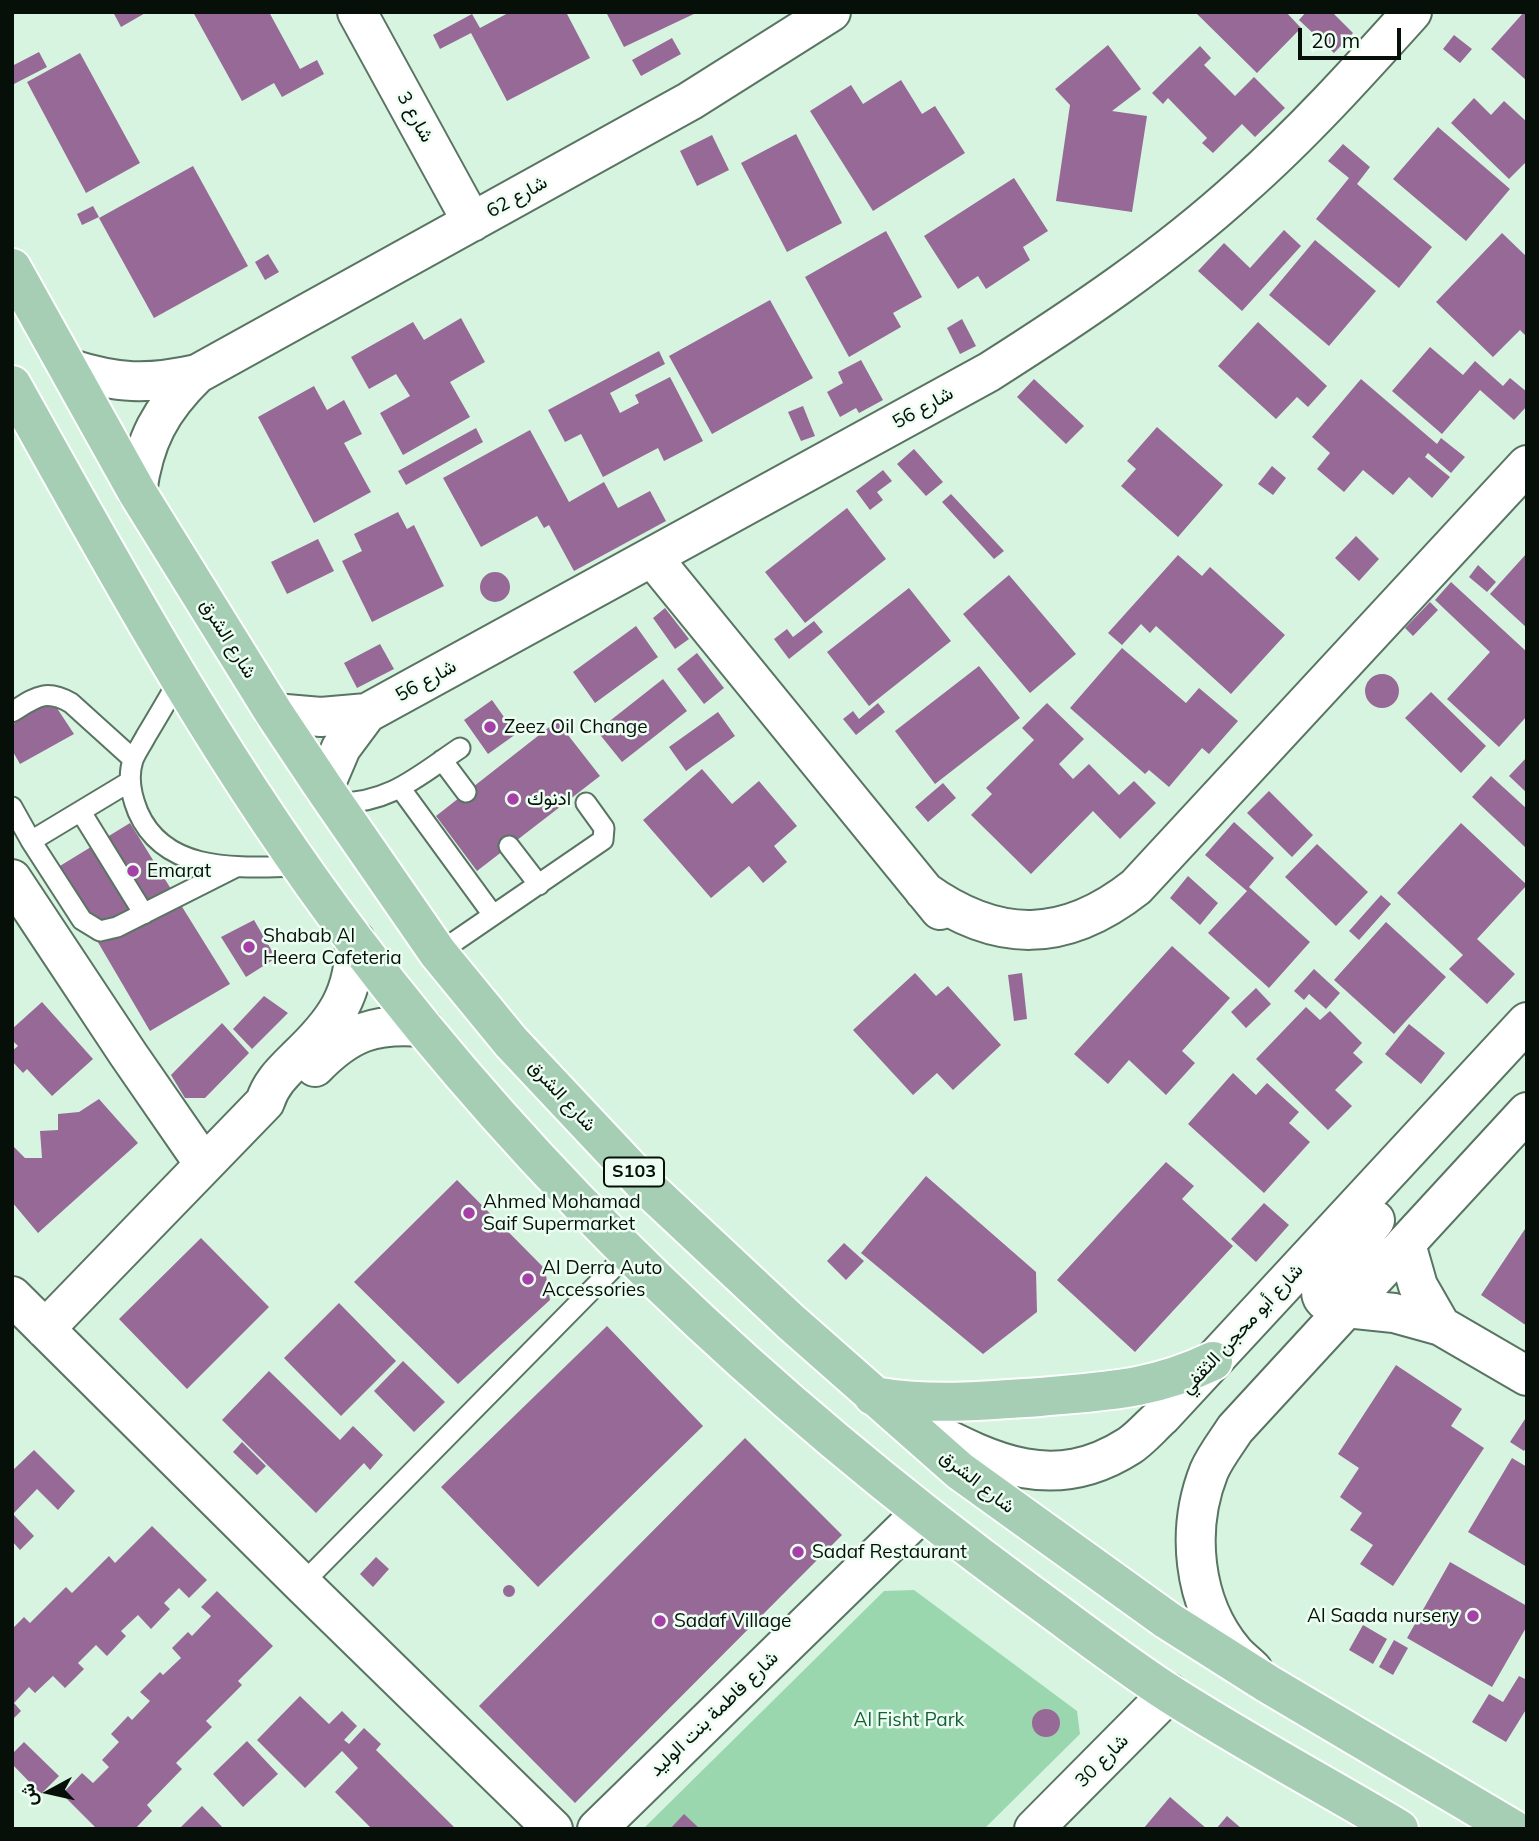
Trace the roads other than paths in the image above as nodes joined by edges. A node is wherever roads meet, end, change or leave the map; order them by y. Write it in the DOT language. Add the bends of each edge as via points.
graph roads {
  1 [pos="357,12"];
  2 [pos="1412,12"];
  3 [pos="813,18"];
  4 [pos="472,222"];
  5 [pos="12,268"];
  6 [pos="68,368"];
  7 [pos="197,374"];
  8 [pos="15,395"];
  9 [pos="1527,465"];
  10 [pos="137,492"];
  11 [pos="652,556"];
  12 [pos="179,680"];
  13 [pos="12,712"];
  14 [pos="274,713"];
  15 [pos="367,713"];
  16 [pos="460,748"];
  17 [pos="133,759"];
  18 [pos="442,760"];
  19 [pos="129,782"];
  20 [pos="401,789"];
  21 [pos="466,792"];
  22 [pos="330,796"];
  23 [pos="586,803"];
  24 [pos="12,807"];
  25 [pos="81,811"];
  26 [pos="31,841"];
  27 [pos="509,846"];
  28 [pos="300,866"];
  29 [pos="236,867"];
  30 [pos="12,878"];
  31 [pos="539,885"];
  32 [pos="144,914"];
  33 [pos="493,915"];
  34 [pos="355,940"];
  35 [pos="438,953"];
  36 [pos="1527,1021"];
  37 [pos="423,1027"];
  38 [pos="1475,1078"];
  39 [pos="265,1102"];
  40 [pos="1527,1112"];
  41 [pos="204,1164"];
  42 [pos="1406,1244"];
  43 [pos="629,1252"];
  44 [pos="12,1296"];
  45 [pos="1346,1308"];
  46 [pos="1441,1326"];
  47 [pos="45,1329"];
  48 [pos="1213,1361"];
  49 [pos="1527,1376"];
  50 [pos="882,1403"];
  51 [pos="922,1511"];
  52 [pos="302,1584"];
  53 [pos="1268,1684"];
  54 [pos="1170,1693"];
  55 [pos="553,1829"];
  56 [pos="597,1829"];
  57 [pos="1034,1829"];
  58 [pos="1399,1829"];
  59 [pos="1513,1829"];
  1 -- 4 [label="street, شارع 3"];
  2 -- 11 [label="street, شارع 56" via="1316,118 1241,189 1076,316 989,372"];
  3 -- 4 [label="street, شارع 62" via="690,102"];
  4 -- 7 [label="street, شارع 62"];
  5 -- 6 [label="main road, شارع الشرق / S103"];
  6 -- 7 [label="street, شارع 62" via="132,382"];
  6 -- 10 [label="main road, شارع الشرق / S103"];
  7 -- 10 [label="street, شارع 62" via="161,415 149,439"];
  8 -- 12 [label="main road, S103"];
  9 -- 11 [label="street" via="1136,887 1118,914 1094,936 1063,950 1031,955 998,950 968,936 943,914"];
  10 -- 14 [label="main road, شارع الشرق / S103"];
  11 -- 15 [label="street, شارع 56"];
  12 -- 17 [label="lane"];
  12 -- 28 [label="main road, S103"];
  13 -- 17 [label="lane" via="36,697 61,697"];
  14 -- 15 [label="street, شارع 56" via="321,717"];
  14 -- 22 [label="main road, شارع الشرق / S103"];
  15 -- 22 [label="street, شارع 56" via="341,748"];
  16 -- 18 [label="lane"];
  17 -- 19 [label="lane"];
  18 -- 20 [label="lane"];
  18 -- 21 [label="lane"];
  19 -- 25 [label="lane"];
  19 -- 29 [label="lane" via="142,821 172,852"];
  20 -- 22 [label="lane" via="362,802"];
  20 -- 33 [label="lane"];
  22 -- 35 [label="main road, شارع الشرق / S103"];
  23 -- 31 [label="lane" via="604,828 603,841"];
  24 -- 26 [label="lane"];
  25 -- 26 [label="lane"];
  25 -- 32 [label="lane"];
  26 -- 32 [label="lane" via="82,920 100,931"];
  27 -- 31 [label="lane"];
  28 -- 29 [label="lane"];
  28 -- 34 [label="main road, S103"];
  29 -- 32 [label="lane"];
  30 -- 41 [label="street"];
  31 -- 33 [label="lane"];
  33 -- 35 [label="lane"];
  34 -- 37 [label="main road, S103"];
  34 -- 39 [label="street" via="353,976 340,1009 318,1038 279,1075"];
  35 -- 50 [label="main road, شارع الشرق / S103" via="511,1042 650,1190"];
  36 -- 38 [label="street, شارع أبو محجن الثقفي"];
  37 -- 39 [label="street" via="380,1027 362,1032 328,1053 288,1091"];
  37 -- 43 [label="main road, S103"];
  38 -- 45 [label="street" via="1444,1133 1322,1286 1325,1301"];
  38 -- 48 [label="street, شارع أبو محجن الثقفي"];
  39 -- 41 [label="street"];
  40 -- 42 [label="street"];
  41 -- 47 [label="street"];
  42 -- 45 [label="street"];
  42 -- 46 [label="street" via="1418,1286"];
  43 -- 51 [label="main road, S103" via="750,1367"];
  43 -- 52 [label="lane"];
  44 -- 47 [label="street"];
  45 -- 46 [label="street" via="1394,1313"];
  45 -- 53 [label="street" via="1235,1429 1210,1469 1196,1516 1196,1564 1209,1610 1233,1651"];
  46 -- 49 [label="street"];
  47 -- 52 [label="street"];
  48 -- 50 [label="main road" via="1153,1384 1122,1390 948,1403"];
  48 -- 50 [label="street, شارع أبو محجن الثقفي" via="1130,1446 1093,1464 1052,1472 1011,1467 973,1452"];
  50 -- 53 [label="main road, شارع الشرق / S103" via="960,1471 1067,1550"];
  51 -- 54 [label="main road, S103"];
  51 -- 56 [label="street, شارع فاطمة بنت الوليد"];
  52 -- 55 [label="street"];
  53 -- 59 [label="main road, شارع الشرق / S103"];
  54 -- 57 [label="street, شارع 30"];
  54 -- 58 [label="main road, S103"];
}
